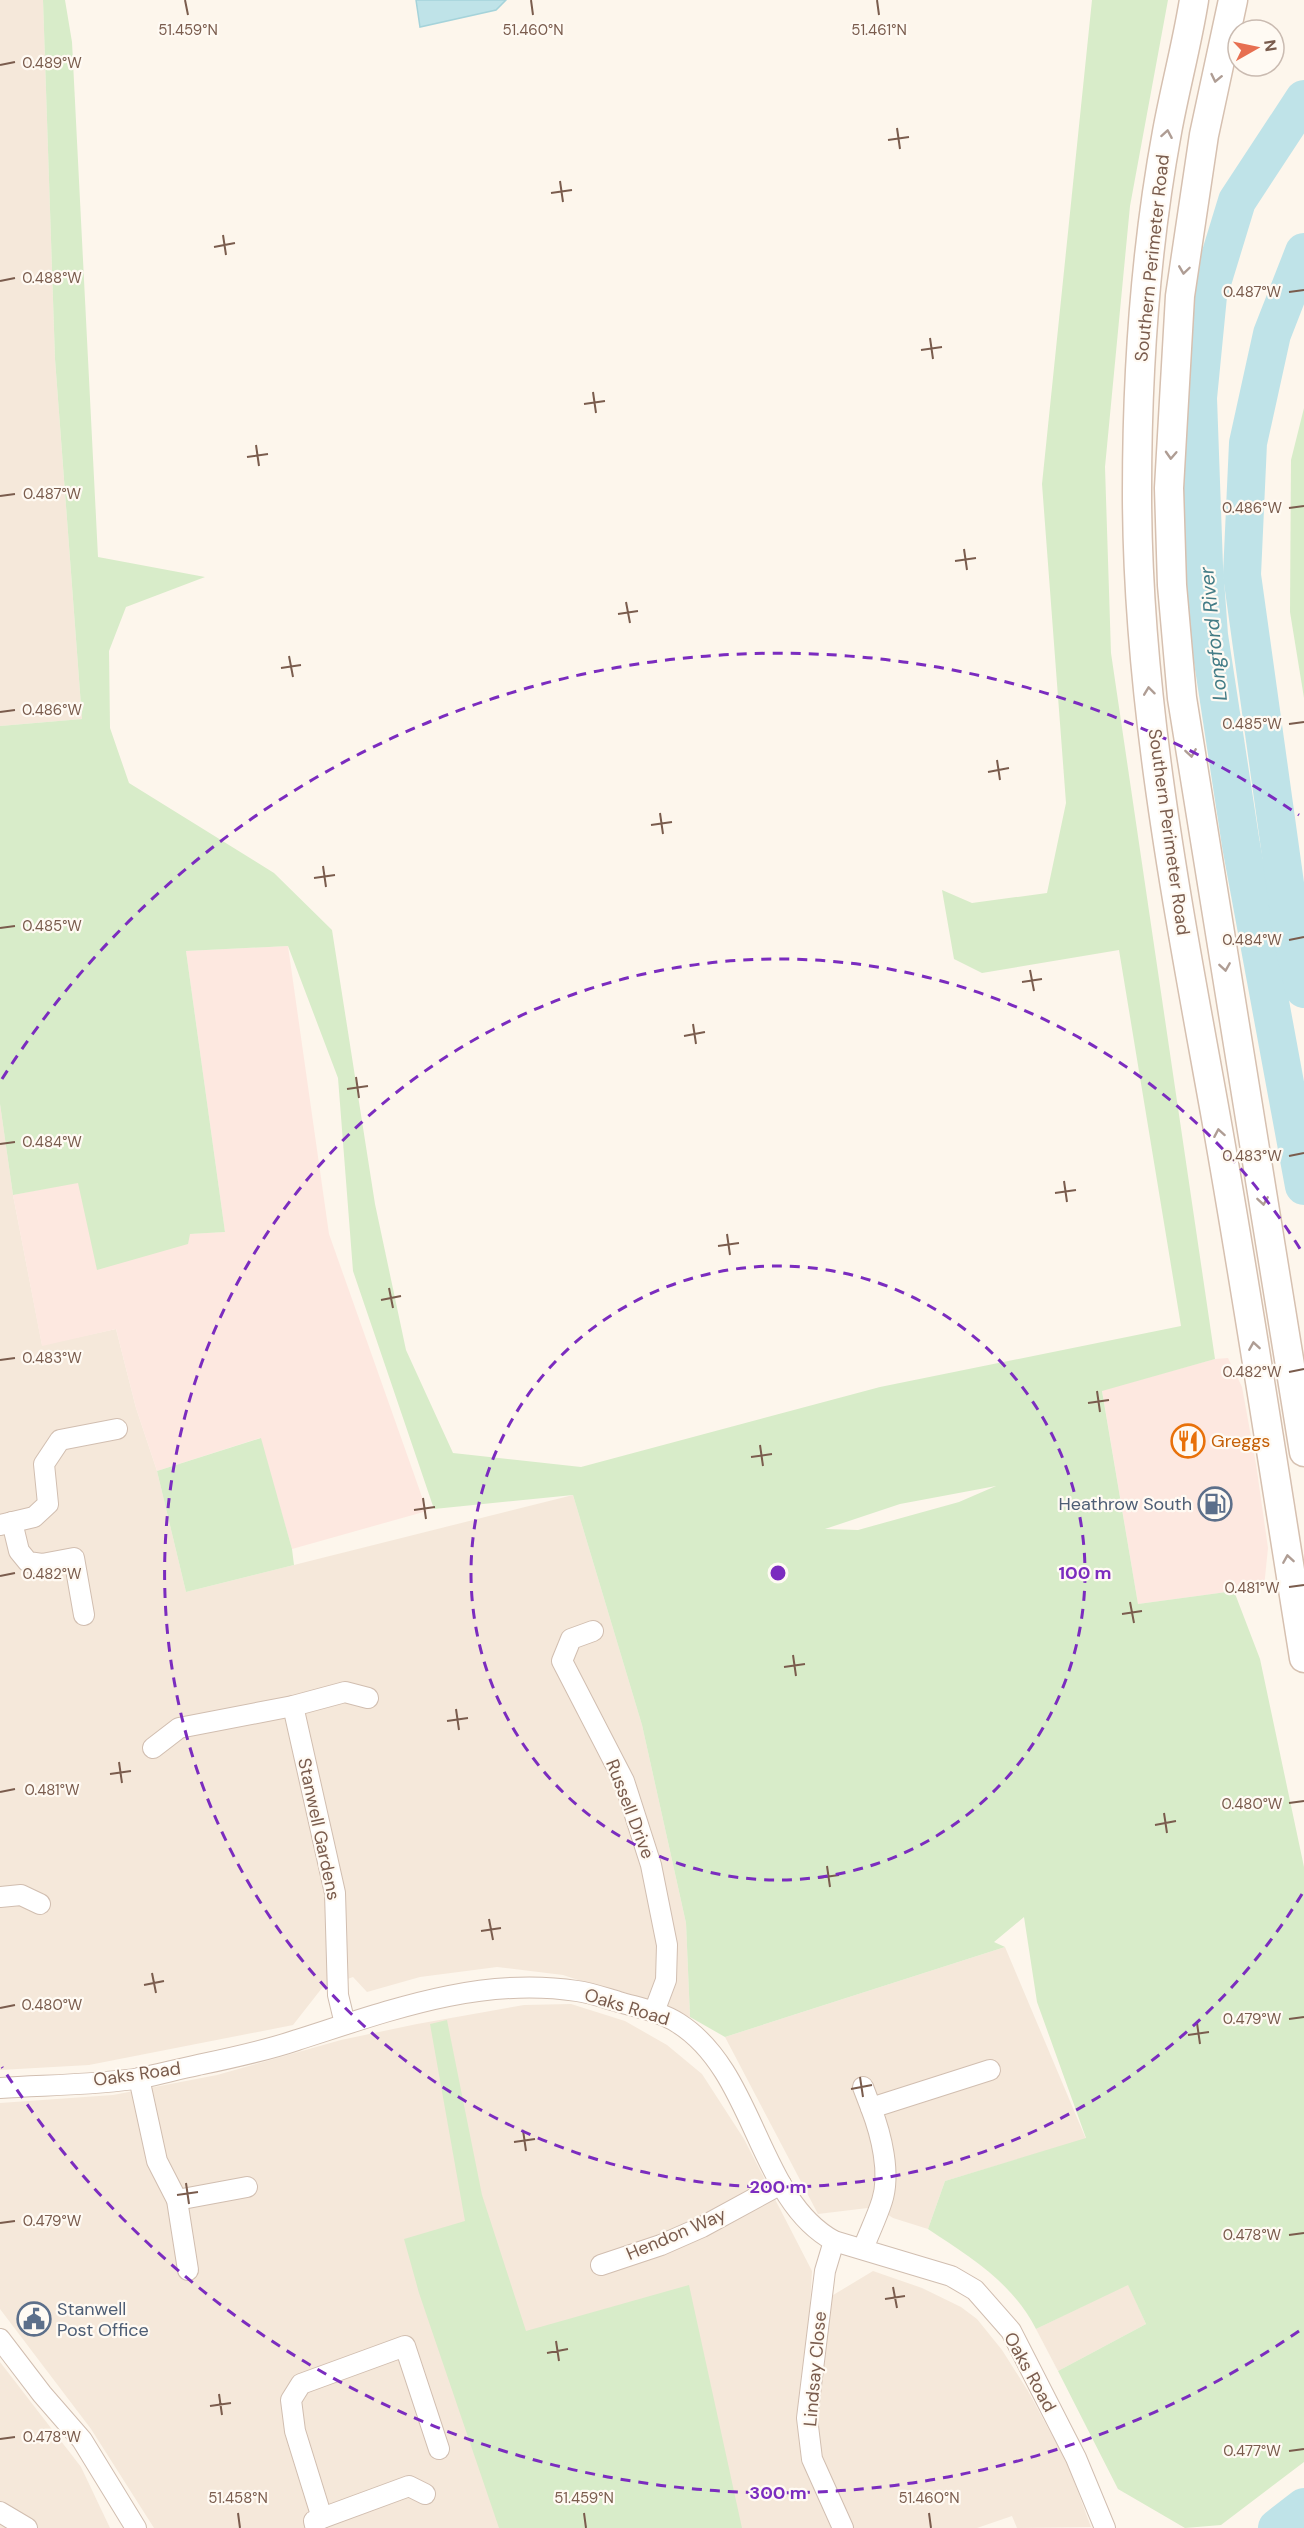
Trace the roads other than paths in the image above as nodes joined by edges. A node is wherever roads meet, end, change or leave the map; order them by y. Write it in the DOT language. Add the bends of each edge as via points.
graph roads {
  1 [pos="1194,0"];
  2 [pos="1233,0"];
  3 [pos="117,1430"];
  4 [pos="1304,1452"];
  5 [pos="6,1524"];
  6 [pos="84,1615"];
  7 [pos="593,1631"];
  8 [pos="1304,1658"];
  9 [pos="368,1698"];
  10 [pos="293,1706"];
  11 [pos="153,1748"];
  12 [pos="0,1897"];
  13 [pos="40,1904"];
  14 [pos="654,2012"];
  15 [pos="345,2024"];
  16 [pos="990,2070"];
  17 [pos="139,2078"];
  18 [pos="863,2087"];
  19 [pos="0,2088"];
  20 [pos="871,2108"];
  21 [pos="782,2184"];
  22 [pos="247,2187"];
  23 [pos="177,2200"];
  24 [pos="834,2241"];
  25 [pos="863,2249"];
  26 [pos="602,2265"];
  27 [pos="188,2270"];
  28 [pos="0,2339"];
  29 [pos="439,2449"];
  30 [pos="425,2494"];
  31 [pos="0,2512"];
  32 [pos="312,2524"];
  33 [pos="27,2528"];
  34 [pos="136,2528"];
  35 [pos="843,2528"];
  36 [pos="1105,2528"];
  8 -- 1 [label="street, Southern Perimeter Road, one-way" via="1159,777 1139,566 1138,400 1143,308 1166,135"];
  2 -- 4 [label="street, Southern Perimeter Road, one-way" via="1204,135 1180,296 1170,488 1173,585 1182,698"];
  3 -- 5 [label="street" via="60,1440 44,1464 48,1504 34,1517"];
  5 -- 6 [label="street" via="28,1562 42,1564 74,1558"];
  7 -- 14 [label="street, Russell Drive" via="571,1639 562,1661 624,1781 651,1865 667,1945 666,1980"];
  9 -- 10 [label="street" via="345,1692"];
  10 -- 11 [label="street" via="179,1728"];
  10 -- 15 [label="street, Stanwell Gardens" via="335,1893 338,1995"];
  12 -- 13 [label="street" via="21,1894"];
  14 -- 15 [label="street, Oaks Road" via="578,1991 536,1987 471,1991"];
  14 -- 21 [label="street, Oaks Road" via="679,2023 722,2067"];
  15 -- 17 [label="street, Oaks Road" via="294,2041"];
  16 -- 20 [label="street"];
  17 -- 19 [label="street, Oaks Road"];
  17 -- 23 [label="street" via="157,2161"];
  18 -- 20 [label="street"];
  20 -- 25 [label="street" via="886,2178 883,2199"];
  21 -- 24 [label="street, Oaks Road" via="806,2219"];
  21 -- 26 [label="street, Hendon Way" via="702,2227"];
  22 -- 23 [label="street"];
  23 -- 27 [label="street"];
  24 -- 25 [label="street, Oaks Road"];
  24 -- 35 [label="street, Lindsay Close" via="825,2271 807,2418 812,2459"];
  25 -- 36 [label="street, Oaks Road" via="951,2276 975,2290 1011,2331 1077,2458"];
  28 -- 34 [label="street" via="82,2440"];
  29 -- 32 [label="street" via="405,2346 301,2384 291,2400"];
  30 -- 32 [label="street" via="409,2486"];
  31 -- 33 [label="street"];
}
